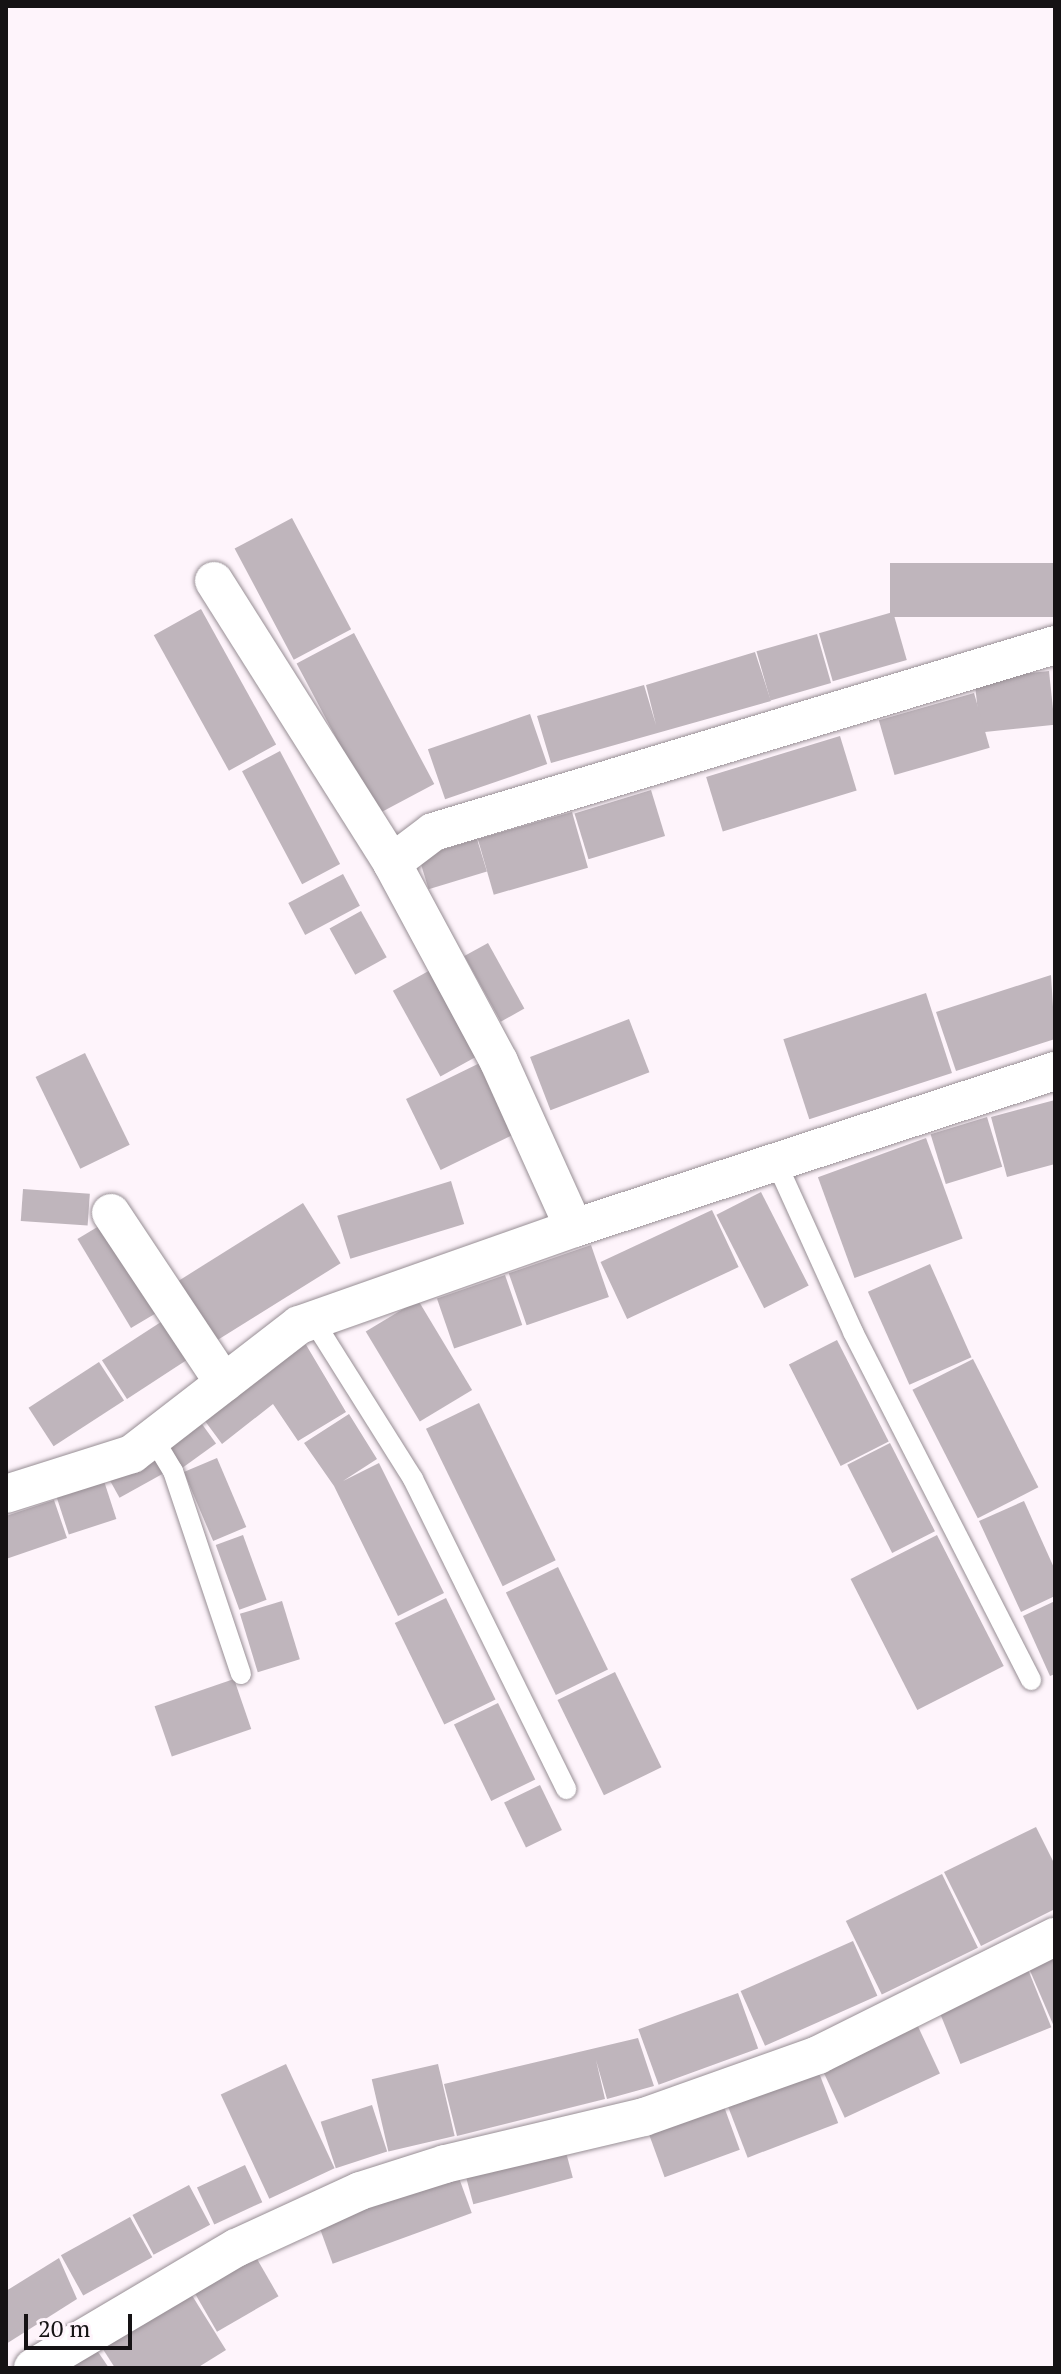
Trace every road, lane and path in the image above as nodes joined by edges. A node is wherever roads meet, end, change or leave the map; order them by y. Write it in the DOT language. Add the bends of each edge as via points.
graph roads {
  1 [pos="214,581"];
  2 [pos="1055,645"];
  3 [pos="392,863"];
  4 [pos="1055,1071"];
  5 [pos="776,1162"];
  6 [pos="111,1213"];
  7 [pos="574,1228"];
  8 [pos="313,1320"];
  9 [pos="224,1383"];
  10 [pos="153,1438"];
  11 [pos="6,1494"];
  12 [pos="241,1674"];
  13 [pos="1031,1680"];
  14 [pos="566,1789"];
  15 [pos="1055,1937"];
  16 [pos="33,2368"];
  1 -- 3 [label="street"];
  2 -- 3 [label="street" via="433,832"];
  3 -- 7 [label="street" via="499,1062"];
  4 -- 5 [label="street"];
  5 -- 7 [label="street"];
  5 -- 13 [label="lane" via="853,1332"];
  6 -- 9 [label="street"];
  7 -- 8 [label="street"];
  8 -- 9 [label="street" via="299,1325"];
  8 -- 14 [label="lane" via="413,1479"];
  9 -- 10 [label="street"];
  10 -- 11 [label="street" via="132,1454"];
  10 -- 12 [label="lane" via="173,1471"];
  15 -- 16 [label="street" via="818,2055 644,2117 445,2164 360,2191 236,2248"];
}
